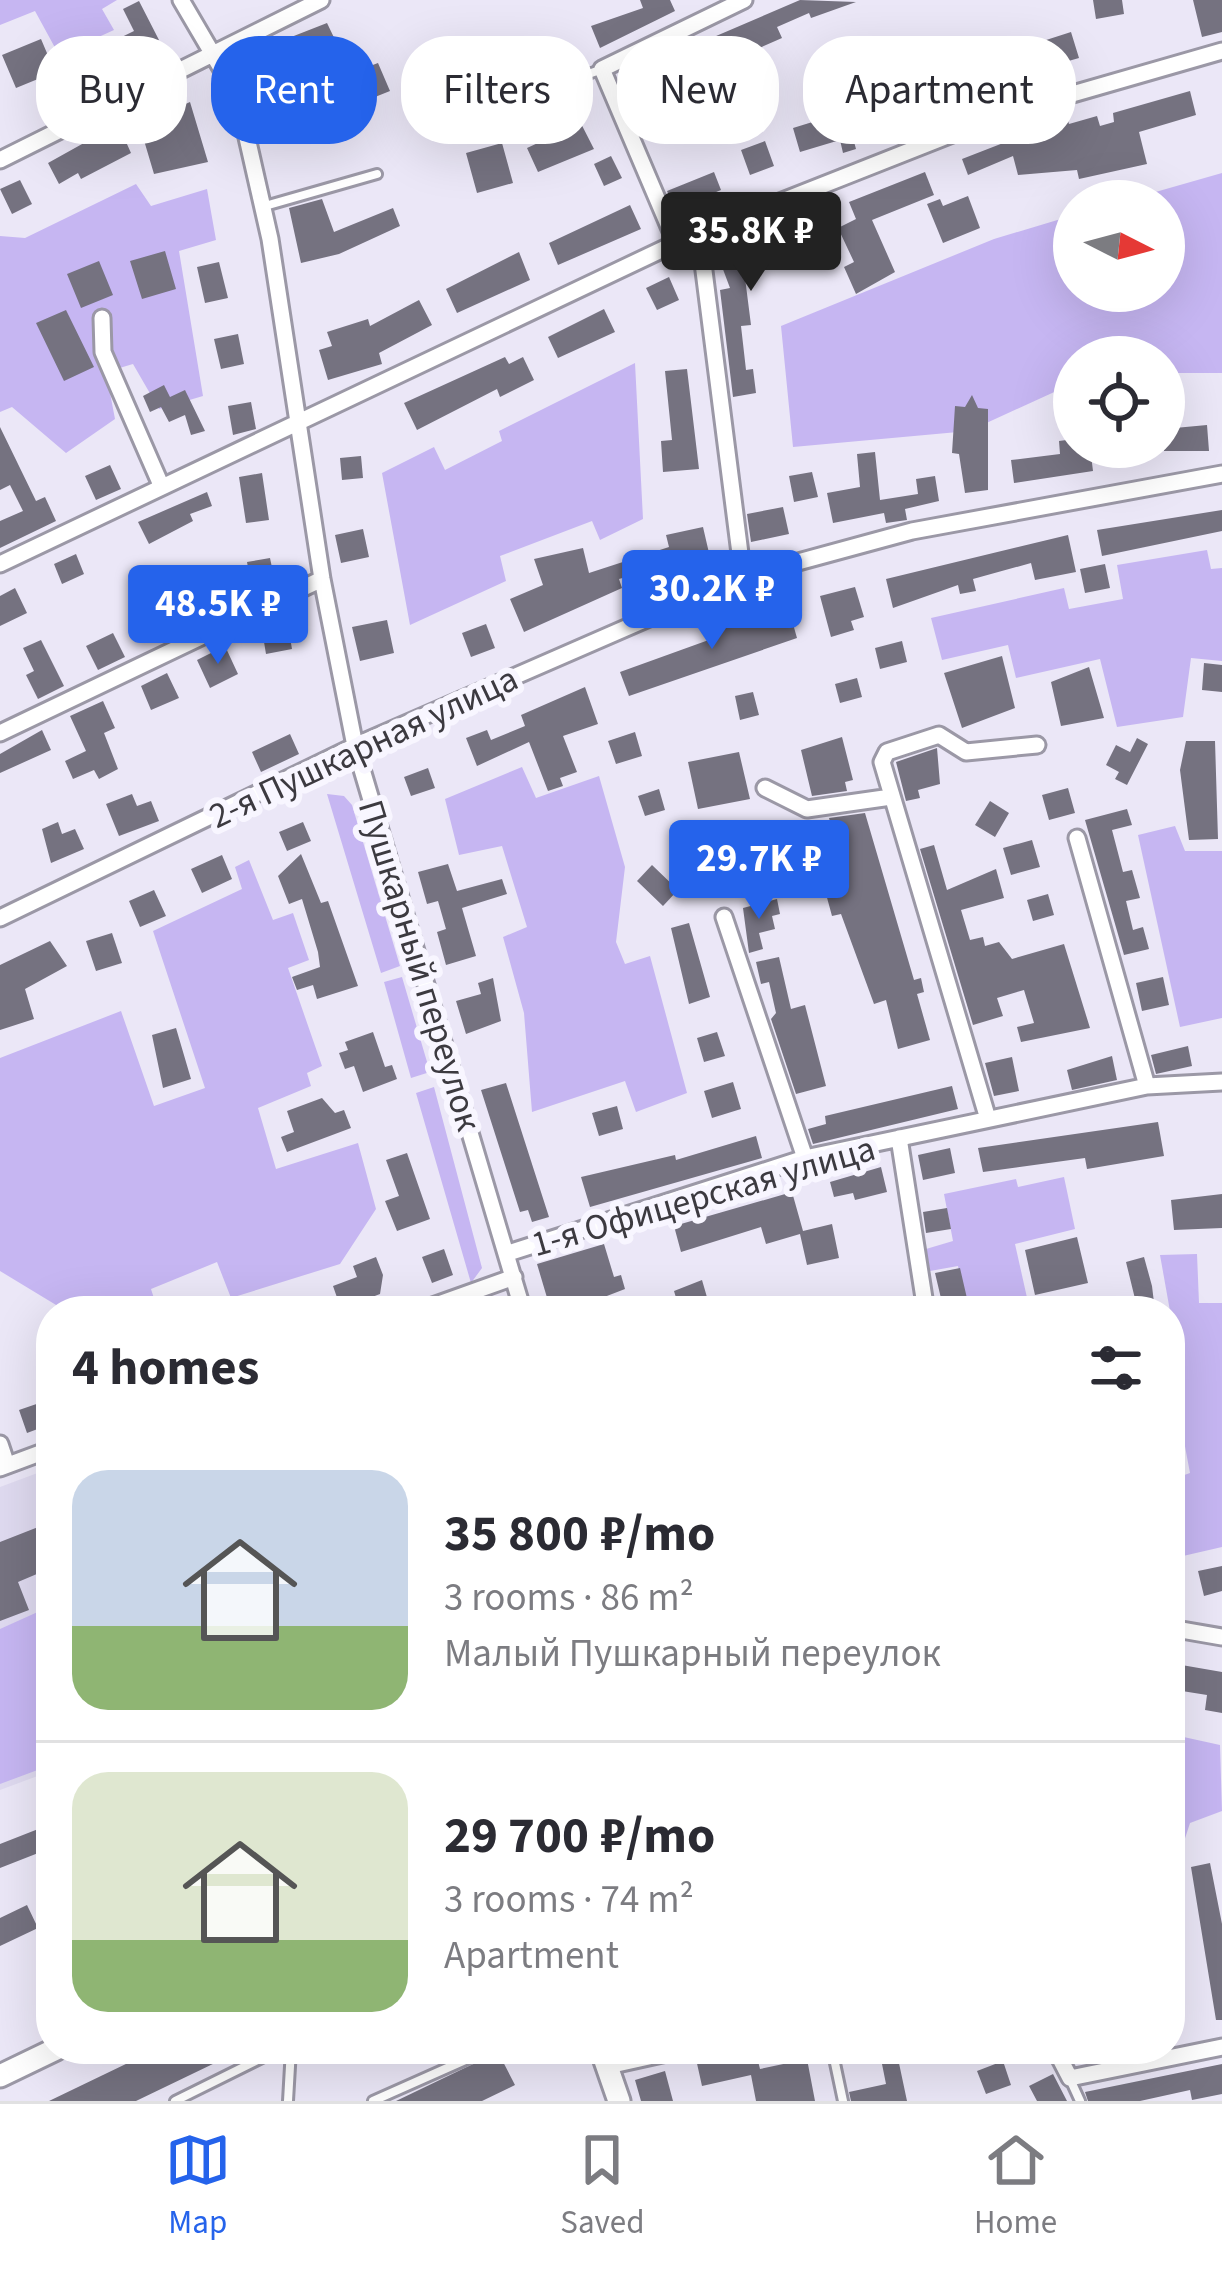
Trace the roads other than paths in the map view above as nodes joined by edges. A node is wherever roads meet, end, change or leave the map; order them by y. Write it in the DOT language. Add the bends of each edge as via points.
graph roads {
  1 [pos="182,0"];
  2 [pos="320,0"];
  3 [pos="744,0"];
  4 [pos="252,36"];
  5 [pos="1222,51"];
  6 [pos="211,55"];
  7 [pos="211,57"];
  8 [pos="602,69"];
  9 [pos="593,72"];
  10 [pos="249,144"];
  11 [pos="0,160"];
  12 [pos="377,174"];
  13 [pos="263,207"];
  14 [pos="694,237"];
  15 [pos="676,243"];
  16 [pos="102,318"];
  17 [pos="297,419"];
  18 [pos="1222,474"];
  19 [pos="161,485"];
  20 [pos="0,564"];
  21 [pos="743,577"];
  22 [pos="322,579"];
  23 [pos="0,733"];
  24 [pos="1036,745"];
  25 [pos="355,746"];
  26 [pos="765,788"];
  27 [pos="891,797"];
  28 [pos="1077,838"];
  29 [pos="724,917"];
  30 [pos="0,918"];
  31 [pos="1222,1082"];
  32 [pos="1147,1086"];
  33 [pos="988,1119"];
  34 [pos="899,1138"];
  35 [pos="805,1158"];
  36 [pos="508,1253"];
  37 [pos="514,1277"];
  38 [pos="461,1296"];
  39 [pos="519,1296"];
  40 [pos="924,1296"];
  41 [pos="0,1444"];
  42 [pos="36,1455"];
  43 [pos="4,1467"];
  44 [pos="1185,1631"];
  45 [pos="1222,1637"];
  46 [pos="1222,2047"];
  47 [pos="1185,2055"];
  48 [pos="36,2059"];
  49 [pos="250,2064"];
  50 [pos="290,2064"];
  51 [pos="457,2064"];
  52 [pos="606,2064"];
  53 [pos="835,2064"];
  54 [pos="1063,2064"];
  55 [pos="1139,2064"];
  56 [pos="0,2076"];
  57 [pos="1070,2078"];
  58 [pos="176,2101"];
  59 [pos="287,2101"];
  60 [pos="374,2101"];
  61 [pos="619,2101"];
  62 [pos="843,2101"];
  63 [pos="1080,2101"];
  1 -- 6 [label="street, Пушкарный переулок"];
  2 -- 4 [label="street"];
  3 -- 8 [label="street"];
  5 -- 14 [label="street" via="1003,114"];
  7 -- 11 [label="street"];
  8 -- 9 [label="lane"];
  8 -- 15 [label="street"];
  10 -- 13 [label="street, Пушкарный переулок"];
  12 -- 13 [label="lane"];
  13 -- 17 [label="street, Пушкарный переулок"];
  14 -- 15 [label="street"];
  14 -- 21 [label="street"];
  15 -- 17 [label="street"];
  16 -- 19 [label="street" via="103,352"];
  17 -- 19 [label="street"];
  17 -- 22 [label="street, Пушкарный переулок"];
  18 -- 21 [label="street, 2-я Пушкарная улица" via="912,531"];
  19 -- 20 [label="street"];
  21 -- 25 [label="street, 2-я Пушкарная улица"];
  22 -- 23 [label="street"];
  22 -- 25 [label="street, Пушкарный переулок"];
  24 -- 27 [label="street" via="966,752 939,735 887,752"];
  25 -- 30 [label="street, 2-я Пушкарная улица"];
  25 -- 36 [label="street, Пушкарный переулок"];
  26 -- 27 [label="street" via="807,809"];
  27 -- 33 [label="street"];
  28 -- 32 [label="street"];
  29 -- 35 [label="street"];
  31 -- 32 [label="street, 1-я Офицерская улица"];
  32 -- 33 [label="street, 1-я Офицерская улица"];
  33 -- 34 [label="street, 1-я Офицерская улица"];
  34 -- 35 [label="street, 1-я Офицерская улица"];
  34 -- 40 [label="street, 1-я Офицерская улица"];
  35 -- 36 [label="street, 1-я Офицерская улица"];
  36 -- 37 [label="street, Пушкарный переулок"];
  37 -- 38 [label="street, 1-я Офицерская улица"];
  37 -- 39 [label="street, Пушкарный переулок"];
  41 -- 43 [label="street"];
  42 -- 43 [label="street"];
  44 -- 45 [label="street"];
  46 -- 47 [label="street"];
  48 -- 56 [label="main road"];
  49 -- 58 [label="lane"];
  50 -- 59 [label="lane"];
  51 -- 60 [label="lane"];
  52 -- 61 [label="main road"];
  53 -- 62 [label="lane"];
  54 -- 57 [label="street"];
  55 -- 57 [label="street"];
  57 -- 63 [label="lane"];
}
